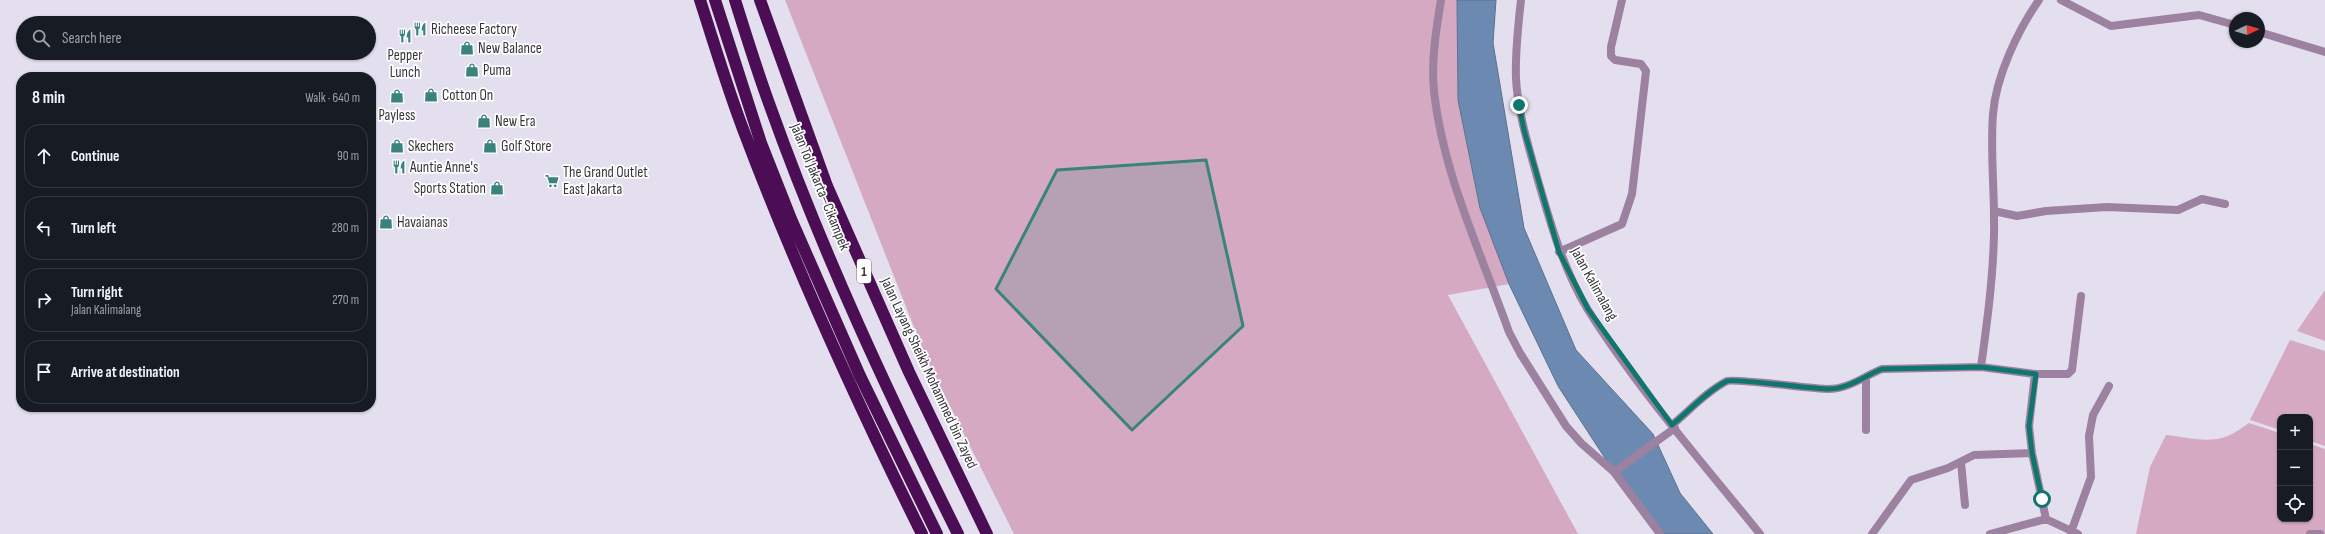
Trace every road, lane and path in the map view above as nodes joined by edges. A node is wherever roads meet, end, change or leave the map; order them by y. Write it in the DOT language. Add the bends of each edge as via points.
graph roads {
  1 [pos="700,0"];
  2 [pos="715,0"];
  3 [pos="735,0"];
  4 [pos="760,0"];
  5 [pos="1441,0"];
  6 [pos="1521,0"];
  7 [pos="1622,0"];
  8 [pos="2040,0"];
  9 [pos="2061,0"];
  10 [pos="2229,23"];
  11 [pos="2265,34"];
  12 [pos="2325,52"];
  13 [pos="2225,204"];
  14 [pos="1994,210"];
  15 [pos="1559,252"];
  16 [pos="2081,296"];
  17 [pos="1981,367"];
  18 [pos="2036,374"];
  19 [pos="1866,378"];
  20 [pos="2109,386"];
  21 [pos="1673,427"];
  22 [pos="1866,430"];
  23 [pos="2032,453"];
  24 [pos="1961,462"];
  25 [pos="1618,470"];
  26 [pos="1965,505"];
  27 [pos="2046,519"];
  28 [pos="2074,533"];
  29 [pos="922,534"];
  30 [pos="937,534"];
  31 [pos="958,534"];
  32 [pos="988,534"];
  33 [pos="1660,534"];
  34 [pos="1760,534"];
  35 [pos="1872,534"];
  36 [pos="1990,534"];
  37 [pos="2310,534"];
  38 [pos="2320,534"];
  1 -- 29 [label="highway" via="742,127 802,278 869,427"];
  2 -- 30 [label="highway" via="761,143 791,219 860,376"];
  3 -- 31 [label="highway, Jalan Tol Jakarta–Cikampek / 1" via="770,106 809,208 886,383"];
  4 -- 32 [label="highway, Jalan Layang Sheikh Mohammed bin Zayed / 1" via="827,186 909,372"];
  5 -- 25 [label="street" via="1436,34 1434,82 1440,124 1456,187 1504,317 1520,353 1566,426 1581,443"];
  6 -- 15 [label="street, Jalan Kalimalang" via="1516,78 1519,105"];
  7 -- 15 [label="street" via="1610,47 1611,56 1615,60 1641,64 1646,71 1632,194 1622,224"];
  8 -- 14 [label="street" via="2026,19 2014,44 2001,77 1993,112"];
  9 -- 10 [label="street" via="2111,26 2199,15"];
  11 -- 12 [label="street"];
  13 -- 14 [label="street" via="2202,199 2178,210 2107,206 2017,216"];
  14 -- 17 [label="street" via="1993,269"];
  15 -- 21 [label="street, Jalan Kalimalang" via="1588,309"];
  16 -- 18 [label="street" via="2072,370 2068,374"];
  17 -- 18 [label="street"];
  17 -- 19 [label="street" via="1882,369"];
  18 -- 23 [label="street" via="2029,426"];
  19 -- 21 [label="street" via="1829,389 1728,381"];
  19 -- 22 [label="street"];
  20 -- 28 [label="street" via="2093,415 2088,436 2091,477"];
  21 -- 25 [label="street"];
  21 -- 34 [label="street, Jalan Kalimalang"];
  23 -- 24 [label="street" via="1974,455"];
  23 -- 27 [label="street"];
  24 -- 26 [label="street"];
  24 -- 35 [label="street" via="1909,482"];
  25 -- 33 [label="street"];
  27 -- 28 [label="street"];
  27 -- 36 [label="street"];
  37 -- 38 [label="street"];
}
